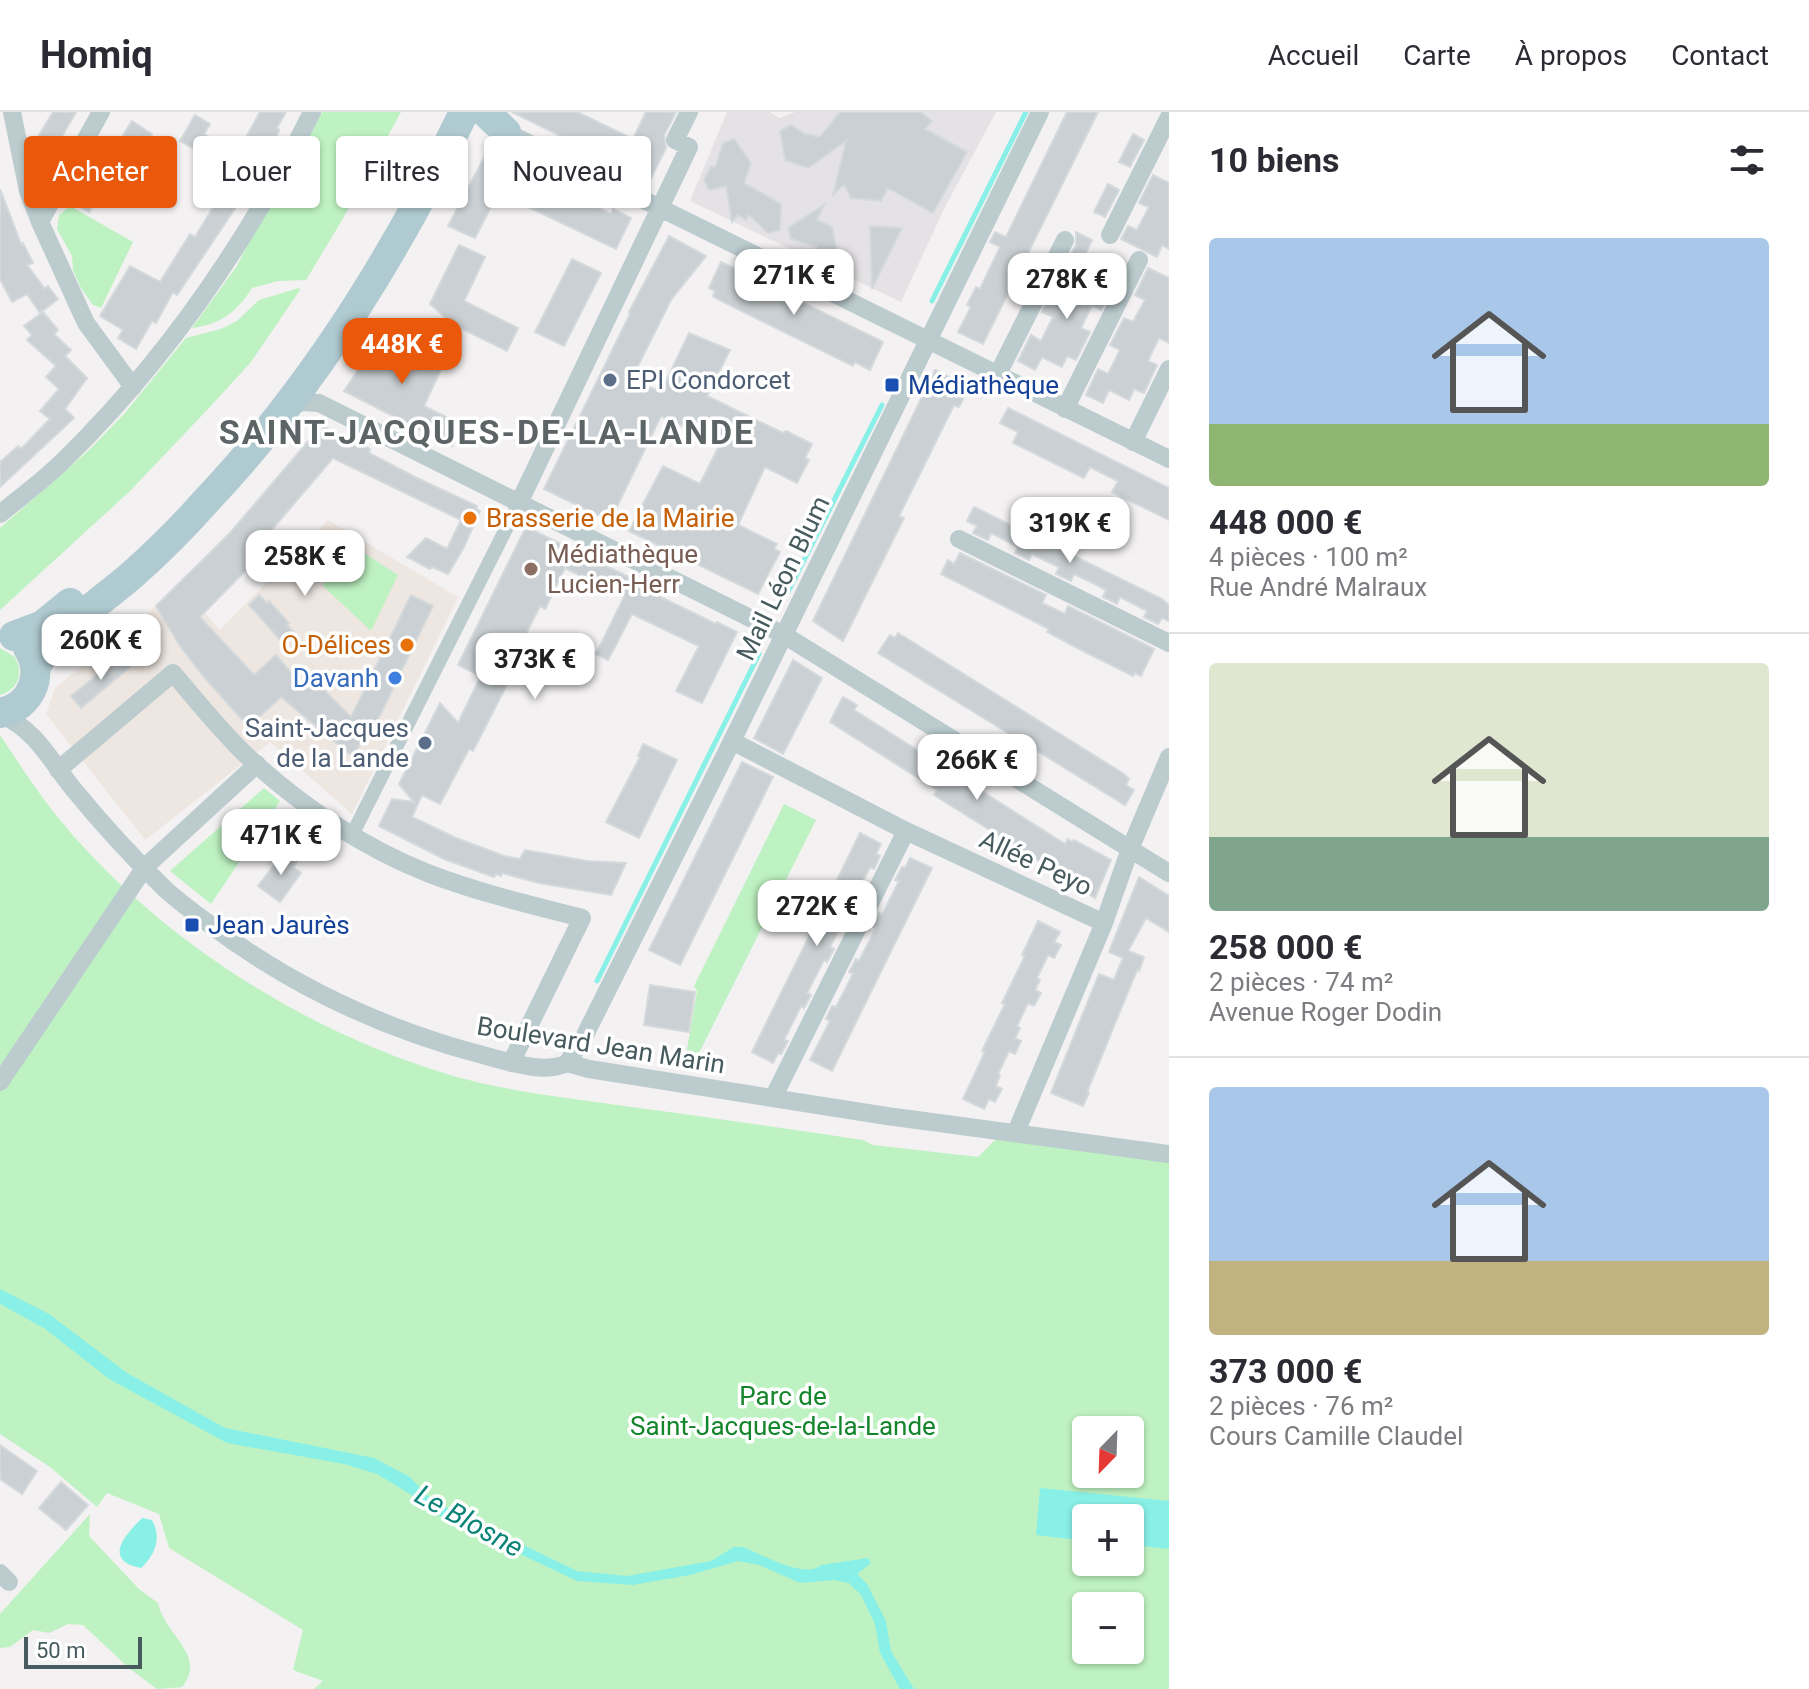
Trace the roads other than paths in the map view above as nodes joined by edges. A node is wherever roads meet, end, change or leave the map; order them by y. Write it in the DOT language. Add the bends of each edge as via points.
graph roads {
  1 [pos="12,112"];
  2 [pos="101,112"];
  3 [pos="312,112"];
  4 [pos="443,112"];
  5 [pos="464,112"];
  6 [pos="689,112"];
  7 [pos="1040,112"];
  8 [pos="1169,117"];
  9 [pos="495,122"];
  10 [pos="661,209"];
  11 [pos="40,222"];
  12 [pos="1110,235"];
  13 [pos="1065,240"];
  14 [pos="1139,260"];
  15 [pos="928,342"];
  16 [pos="1169,369"];
  17 [pos="997,376"];
  18 [pos="133,387"];
  19 [pos="287,408"];
  20 [pos="1065,409"];
  21 [pos="1133,442"];
  22 [pos="1169,459"];
  23 [pos="519,503"];
  24 [pos="0,514"];
  25 [pos="959,539"];
  26 [pos="7,634"];
  27 [pos="784,635"];
  28 [pos="1169,643"];
  29 [pos="33,680"];
  30 [pos="0,714"];
  31 [pos="35,736"];
  32 [pos="732,741"];
  33 [pos="1169,757"];
  34 [pos="257,764"];
  35 [pos="58,770"];
  36 [pos="906,831"];
  37 [pos="352,835"];
  38 [pos="1130,849"];
  39 [pos="145,867"];
  40 [pos="1169,873"];
  41 [pos="1104,923"];
  42 [pos="511,1063"];
  43 [pos="567,1063"];
  44 [pos="0,1082"];
  45 [pos="773,1098"];
  46 [pos="1023,1133"];
  47 [pos="1169,1154"];
  1 -- 11 [label="street"];
  2 -- 11 [label="street"];
  3 -- 18 [label="street" via="210,288"];
  4 -- 26 [label="main road" via="335,304 229,450 86,590 43,625"];
  5 -- 19 [label="main road" via="377,272"];
  6 -- 10 [label="street" via="675,140 689,147"];
  7 -- 15 [label="street, Mail Léon Blum"];
  8 -- 12 [label="street"];
  9 -- 10 [label="street"];
  10 -- 15 [label="street"];
  10 -- 23 [label="street"];
  11 -- 18 [label="street" via="86,323"];
  13 -- 17 [label="street"];
  14 -- 20 [label="street"];
  15 -- 17 [label="street"];
  15 -- 27 [label="street, Mail Léon Blum"];
  16 -- 21 [label="street"];
  17 -- 20 [label="street"];
  18 -- 24 [label="street" via="64,460"];
  19 -- 23 [label="street" via="319,403"];
  19 -- 29 [label="main road" via="182,527 62,633"];
  20 -- 21 [label="street"];
  21 -- 22 [label="street"];
  23 -- 27 [label="street"];
  23 -- 37 [label="street"];
  25 -- 28 [label="street"];
  26 -- 29 [label="main road" via="30,650"];
  27 -- 32 [label="street, Mail Léon Blum"];
  27 -- 38 [label="street"];
  29 -- 30 [label="main road" via="16,708"];
  29 -- 31 [label="street, Boulevard Jean Marin" via="30,714"];
  30 -- 31 [label="street, Boulevard Jean Marin"];
  31 -- 35 [label="street, Boulevard Jean Marin"];
  32 -- 36 [label="street, Allée Peyo"];
  32 -- 43 [label="street, Mail Léon Blum"];
  33 -- 38 [label="street"];
  34 -- 35 [label="street" via="173,673"];
  34 -- 37 [label="street"];
  34 -- 39 [label="street"];
  35 -- 39 [label="street, Boulevard Jean Marin"];
  36 -- 41 [label="street, Allée Peyo"];
  36 -- 45 [label="street"];
  37 -- 42 [label="street" via="427,873 582,918"];
  38 -- 40 [label="street"];
  38 -- 41 [label="street"];
  39 -- 42 [label="street, Boulevard Jean Marin" via="217,930 306,986 381,1023"];
  39 -- 44 [label="street"];
  41 -- 46 [label="street"];
  42 -- 43 [label="street, Boulevard Jean Marin" via="557,1068"];
  43 -- 45 [label="street, Boulevard Jean Marin"];
  45 -- 46 [label="street, Boulevard Jean Marin"];
  46 -- 47 [label="street, Boulevard Jean Marin"];
}
